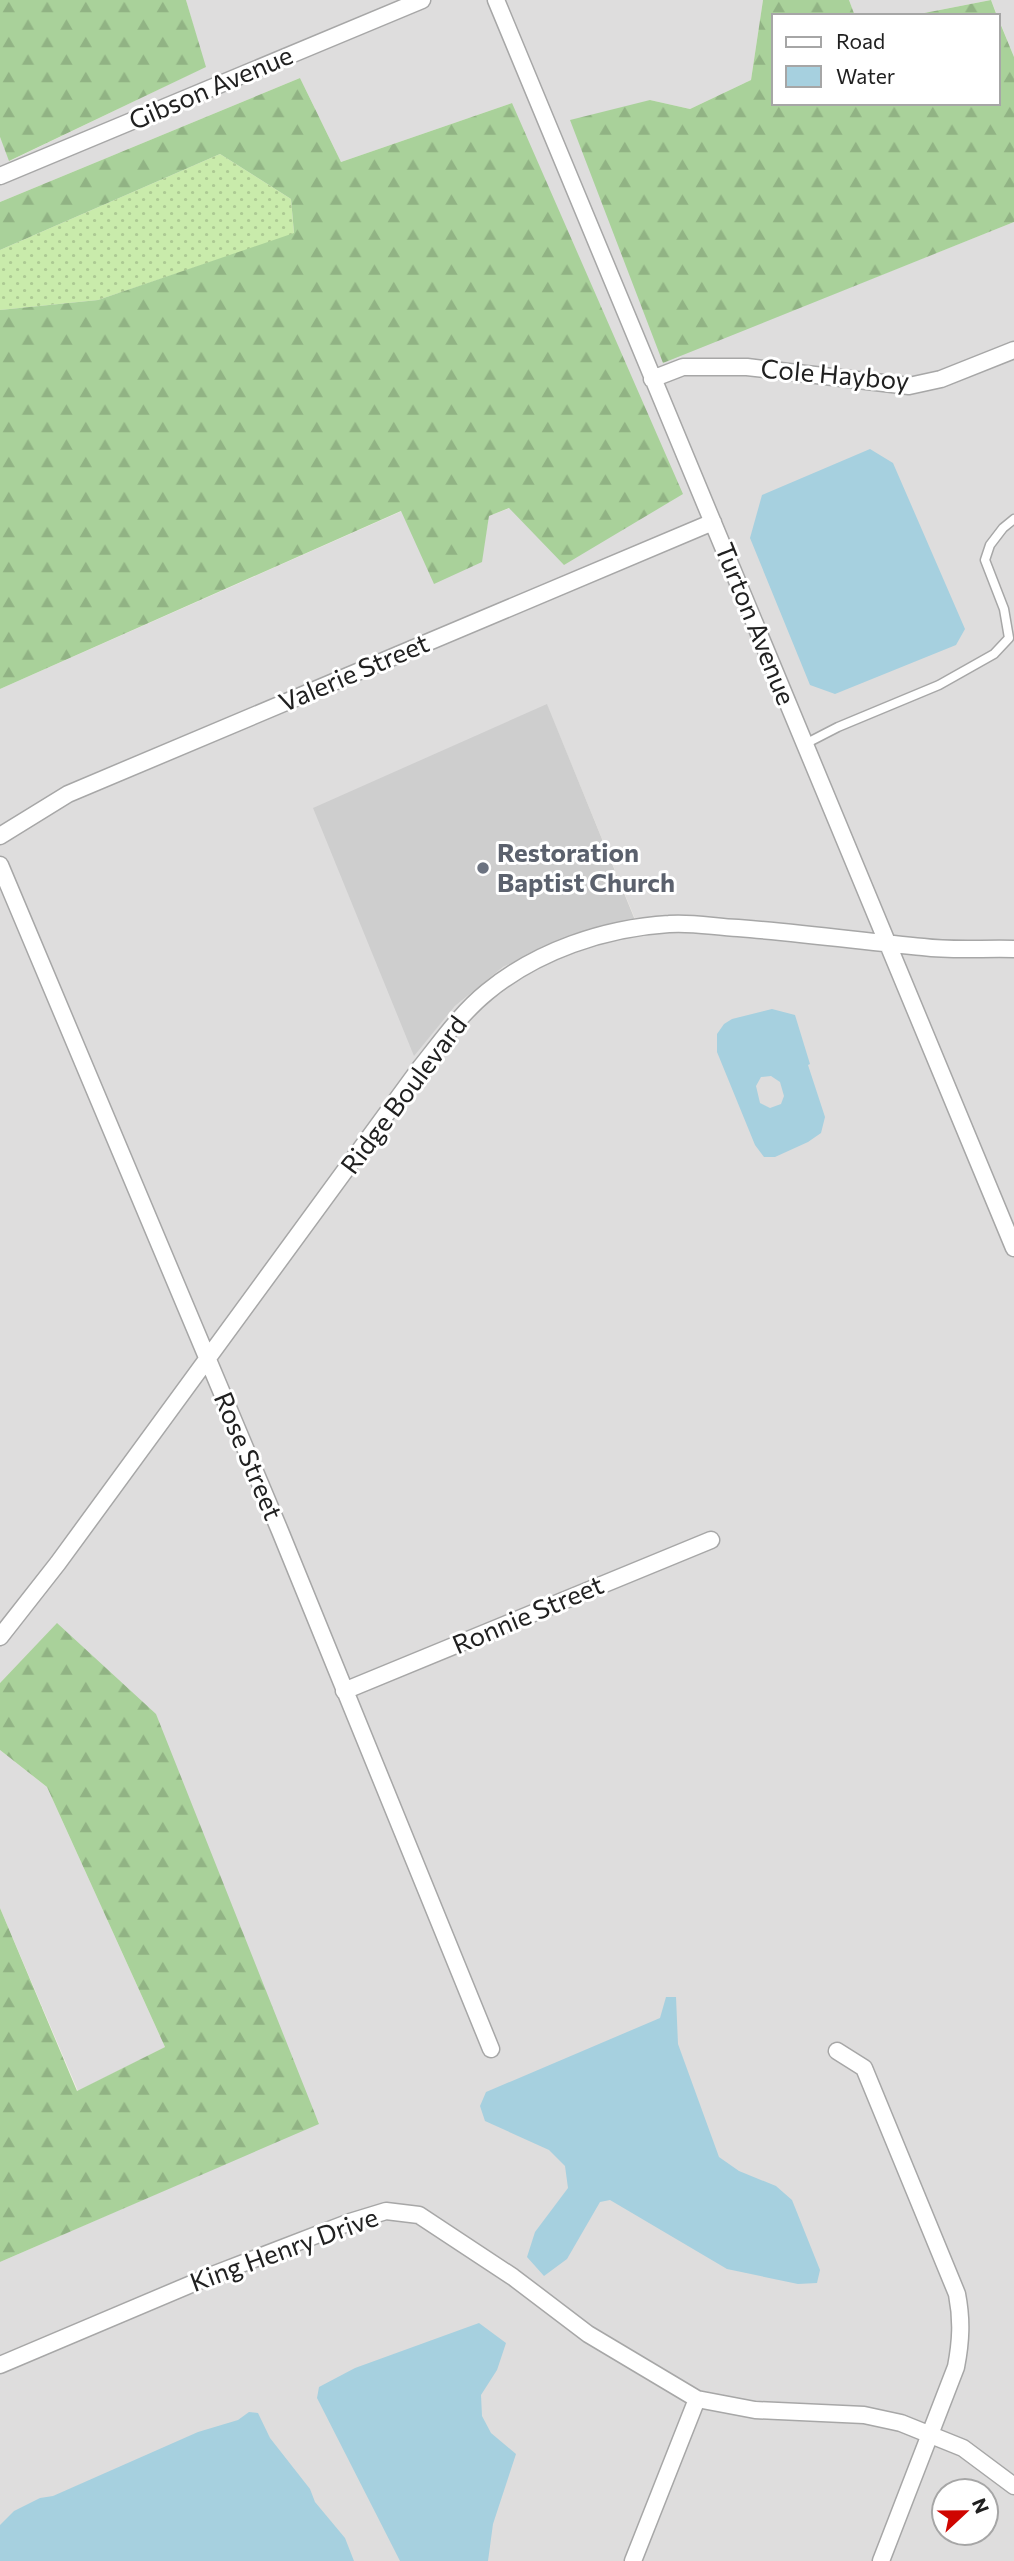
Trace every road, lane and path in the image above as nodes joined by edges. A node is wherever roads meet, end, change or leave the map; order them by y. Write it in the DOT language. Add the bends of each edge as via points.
graph roads {
  1 [pos="422,0"];
  2 [pos="496,0"];
  3 [pos="0,176"];
  4 [pos="1014,349"];
  5 [pos="652,379"];
  6 [pos="1014,519"];
  7 [pos="713,522"];
  8 [pos="805,744"];
  9 [pos="0,836"];
  10 [pos="0,865"];
  11 [pos="887,942"];
  12 [pos="1014,949"];
  13 [pos="1014,1248"];
  14 [pos="207,1360"];
  15 [pos="711,1540"];
  16 [pos="0,1637"];
  17 [pos="344,1691"];
  18 [pos="491,2049"];
  19 [pos="837,2051"];
  20 [pos="0,2365"];
  21 [pos="697,2399"];
  22 [pos="929,2435"];
  23 [pos="1014,2486"];
  24 [pos="633,2561"];
  25 [pos="881,2561"];
  1 -- 3 [label="street, Gibson Avenue"];
  2 -- 5 [label="street, Turton Avenue"];
  4 -- 5 [label="street, Cole Hayboy" via="941,379 909,386 747,367 683,367"];
  5 -- 7 [label="street, Turton Avenue"];
  6 -- 8 [label="lane" via="990,545 985,560 1004,609 1009,638 994,654 939,685"];
  7 -- 8 [label="street, Turton Avenue"];
  7 -- 9 [label="street, Valerie Street" via="68,794"];
  8 -- 11 [label="street, Turton Avenue"];
  10 -- 14 [label="street, Rose Street"];
  11 -- 12 [label="street, Ridge Boulevard" via="926,948"];
  11 -- 13 [label="street, Turton Avenue"];
  11 -- 14 [label="street, Ridge Boulevard" via="671,923 587,939 517,970 485,993 427,1059"];
  14 -- 16 [label="street, Ridge Boulevard"];
  14 -- 17 [label="street, Rose Street"];
  15 -- 17 [label="street, Ronnie Street"];
  17 -- 18 [label="street, Rose Street"];
  19 -- 22 [label="street" via="864,2068 957,2294 962,2341"];
  20 -- 21 [label="street, King Henry Drive" via="215,2274 386,2211 419,2215 588,2334"];
  21 -- 22 [label="street" via="755,2410 864,2415"];
  21 -- 24 [label="street"];
  22 -- 23 [label="street" via="963,2448"];
  22 -- 25 [label="street"];
}
